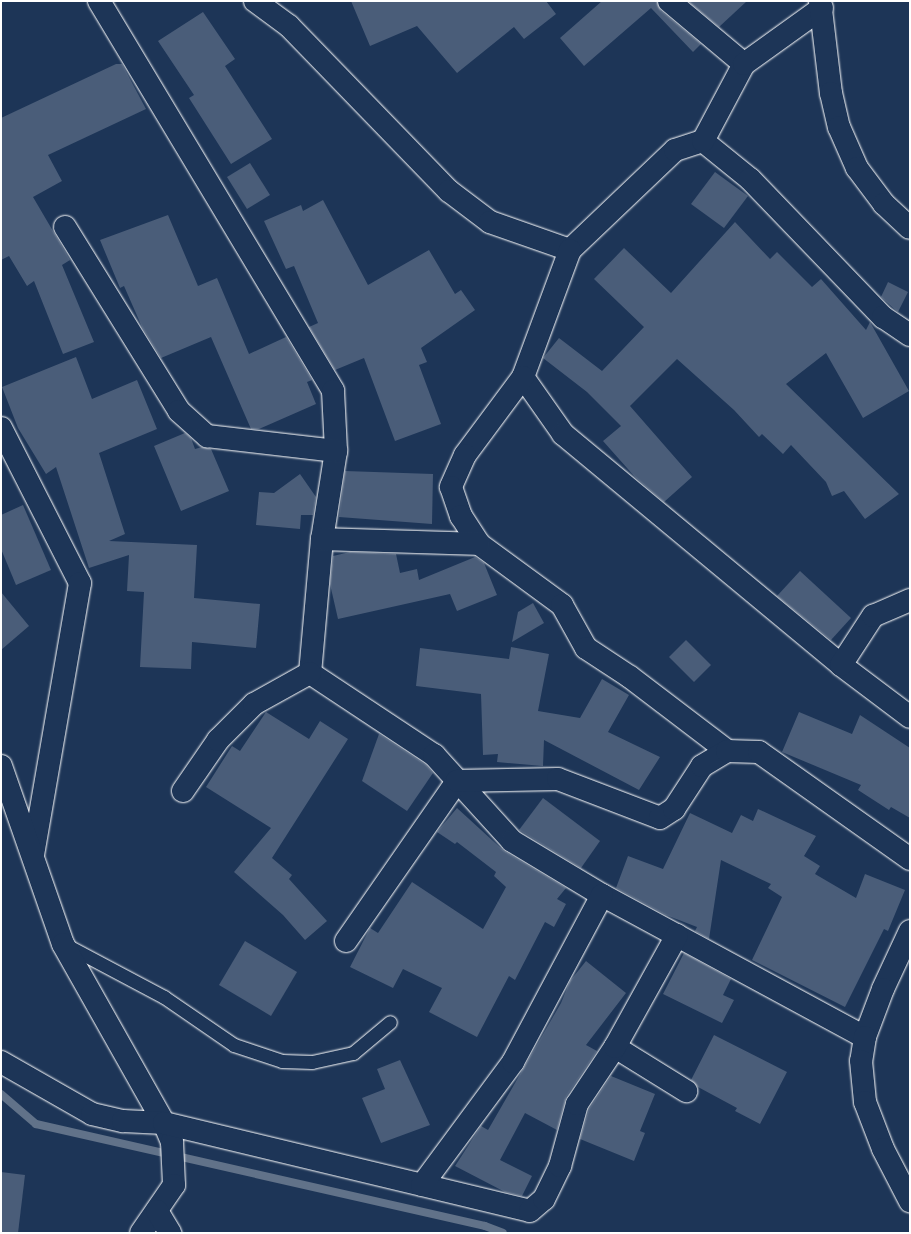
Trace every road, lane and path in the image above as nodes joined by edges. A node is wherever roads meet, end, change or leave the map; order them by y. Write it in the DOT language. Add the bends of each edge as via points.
graph roads {
  1 [pos="99,1"];
  2 [pos="256,1"];
  3 [pos="669,1"];
  4 [pos="821,5"];
  5 [pos="744,64"];
  6 [pos="703,140"];
  7 [pos="65,227"];
  8 [pos="910,228"];
  9 [pos="570,250"];
  10 [pos="910,335"];
  11 [pos="523,377"];
  12 [pos="1,428"];
  13 [pos="336,451"];
  14 [pos="322,539"];
  15 [pos="479,544"];
  16 [pos="910,600"];
  17 [pos="841,665"];
  18 [pos="310,673"];
  19 [pos="910,716"];
  20 [pos="727,751"];
  21 [pos="1,766"];
  22 [pos="457,781"];
  23 [pos="183,791"];
  24 [pos="33,855"];
  25 [pos="910,859"];
  26 [pos="602,895"];
  27 [pos="910,931"];
  28 [pos="677,935"];
  29 [pos="346,941"];
  30 [pos="63,944"];
  31 [pos="390,1022"];
  32 [pos="865,1037"];
  33 [pos="615,1047"];
  34 [pos="1,1062"];
  35 [pos="686,1091"];
  36 [pos="168,1133"];
  37 [pos="422,1185"];
  38 [pos="910,1201"];
  39 [pos="157,1211"];
  40 [pos="141,1233"];
  41 [pos="170,1233"];
  1 -- 13 [label="street" via="333,391"];
  2 -- 9 [label="street" via="289,26 449,191 490,222"];
  3 -- 5 [label="street"];
  4 -- 5 [label="street"];
  4 -- 8 [label="street" via="831,93 839,128 857,168 884,204"];
  5 -- 6 [label="street"];
  6 -- 9 [label="street" via="675,150"];
  6 -- 10 [label="street" via="750,179 883,317"];
  7 -- 13 [label="street" via="179,411 207,436"];
  9 -- 11 [label="street"];
  11 -- 15 [label="street" via="465,455 451,487 461,516"];
  11 -- 17 [label="street" via="564,434"];
  12 -- 24 [label="street" via="80,583"];
  13 -- 14 [label="street"];
  14 -- 15 [label="street"];
  14 -- 18 [label="street"];
  15 -- 20 [label="street" via="562,605 586,648 630,677"];
  16 -- 17 [label="street" via="873,616"];
  17 -- 19 [label="street"];
  18 -- 22 [label="street" via="434,755"];
  18 -- 23 [label="street" via="254,704 218,740"];
  20 -- 22 [label="street" via="702,766 674,810 660,818 558,779"];
  20 -- 25 [label="street" via="759,752"];
  21 -- 24 [label="street"];
  22 -- 26 [label="street" via="512,841"];
  22 -- 29 [label="street"];
  24 -- 30 [label="street"];
  26 -- 28 [label="street"];
  26 -- 37 [label="street" via="513,1062"];
  27 -- 32 [label="street" via="883,989"];
  28 -- 32 [label="street"];
  28 -- 33 [label="street"];
  30 -- 31 [label="lane" via="164,997 234,1045 282,1061 312,1062 353,1053"];
  30 -- 36 [label="street"];
  32 -- 38 [label="street" via="860,1061 865,1102 883,1149"];
  33 -- 35 [label="street"];
  33 -- 37 [label="street" via="577,1104 560,1166 544,1199 530,1211"];
  34 -- 36 [label="street" via="92,1114"];
  36 -- 37 [label="street"];
  36 -- 39 [label="street" via="174,1185"];
  39 -- 40 [label="street"];
  39 -- 41 [label="street"];
}
